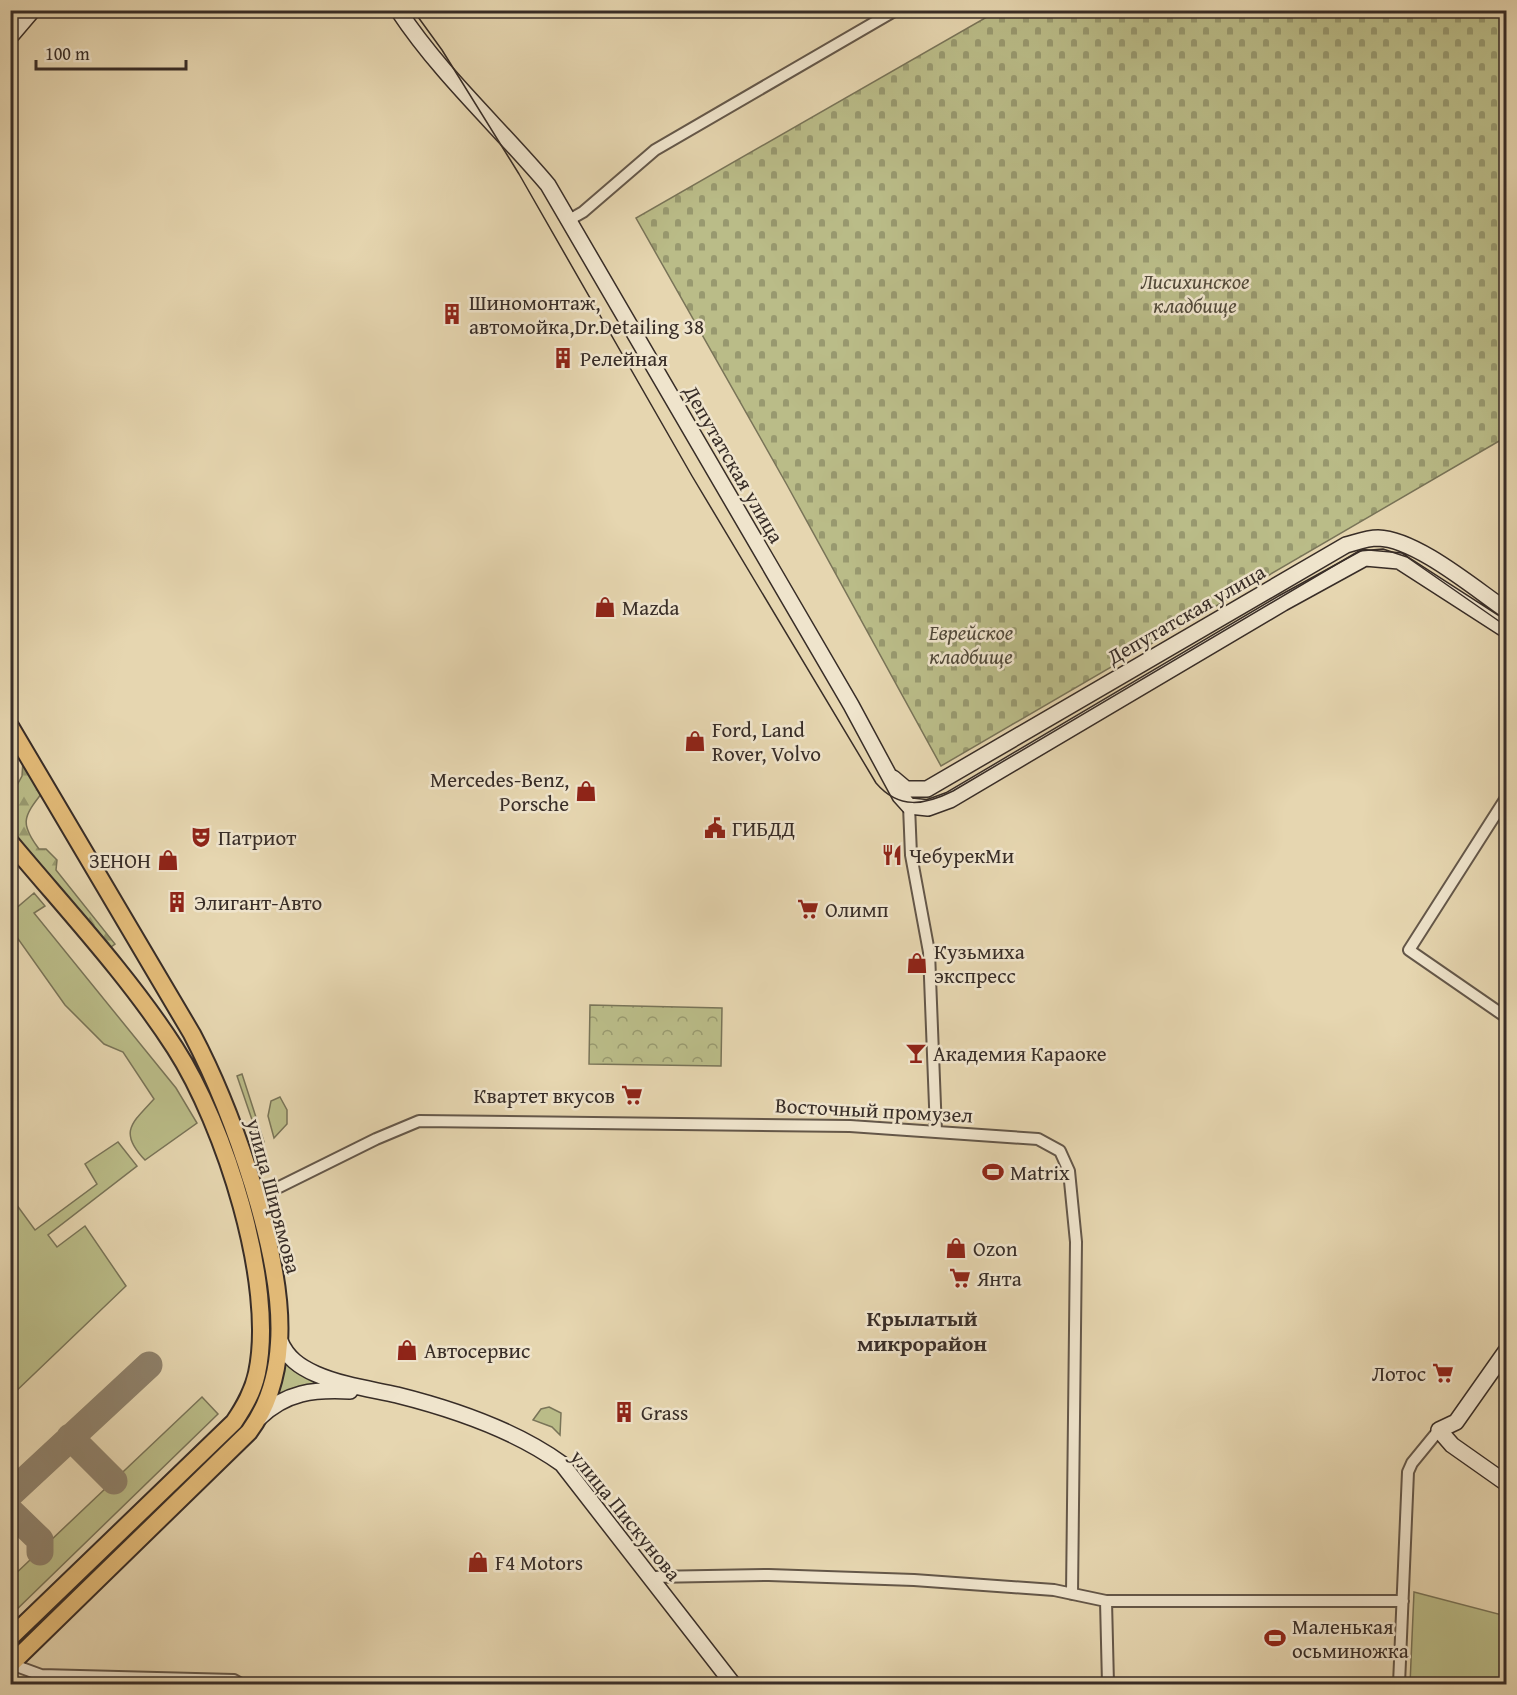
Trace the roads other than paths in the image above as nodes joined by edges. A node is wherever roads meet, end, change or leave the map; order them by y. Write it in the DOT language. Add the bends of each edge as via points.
graph roads {
  1 [pos="33,10"];
  2 [pos="398,10"];
  3 [pos="896,10"];
  4 [pos="10,37"];
  5 [pos="569,220"];
  6 [pos="1506,610"];
  7 [pos="1506,630"];
  8 [pos="10,726"];
  9 [pos="893,780"];
  10 [pos="1506,798"];
  11 [pos="909,806"];
  12 [pos="10,842"];
  13 [pos="1506,1017"];
  14 [pos="936,1131"];
  15 [pos="255,1198"];
  16 [pos="280,1341"];
  17 [pos="1506,1351"];
  18 [pos="420,1401"];
  19 [pos="257,1421"];
  20 [pos="1439,1430"];
  21 [pos="1506,1483"];
  22 [pos="651,1577"];
  23 [pos="1072,1594"];
  24 [pos="1106,1601"];
  25 [pos="1403,1601"];
  26 [pos="10,1638"];
  27 [pos="11,1664"];
  28 [pos="241,1684"];
  29 [pos="733,1684"];
  30 [pos="1108,1684"];
  31 [pos="1399,1684"];
  1 -- 4 [label="main road"];
  2 -- 5 [label="main road, Депутатская улица" via="450,78 548,185"];
  3 -- 5 [label="street" via="655,150"];
  5 -- 9 [label="main road, Депутатская улица"];
  6 -- 9 [label="main road, Депутатская улица" via="1406,544 1377,538 1362,540 1346,545 927,789 906,789"];
  7 -- 11 [label="main road, Депутатская улица" via="1399,561 1365,558 950,800 928,808"];
  8 -- 15 [label="main road, улица Ширямова" via="201,1051 224,1101"];
  9 -- 11 [label="main road"];
  10 -- 13 [label="street" via="1409,950"];
  11 -- 14 [label="street" via="911,855 929,952"];
  12 -- 26 [label="main road, улица Ширямова" via="155,1020 189,1072 225,1158 255,1263 261,1324 251,1394 234,1422"];
  14 -- 15 [label="street, Восточный промузел" via="750,1124 419,1121"];
  14 -- 23 [label="street, Восточный промузел" via="1038,1139 1060,1151 1069,1171 1076,1242"];
  15 -- 16 [label="main road, улица Ширямова" via="276,1283"];
  16 -- 18 [label="main road, улица Пискунова" via="290,1358 318,1375"];
  16 -- 19 [label="main road, улица Ширямова" via="271,1390"];
  17 -- 20 [label="main road" via="1456,1422"];
  18 -- 19 [label="main road, улица Пискунова" via="320,1390 284,1398"];
  18 -- 22 [label="main road, улица Пискунова" via="501,1430 562,1464"];
  19 -- 27 [label="main road, улица Ширямова" via="224,1458"];
  20 -- 21 [label="main road" via="1452,1445"];
  20 -- 25 [label="street" via="1408,1472"];
  22 -- 23 [label="street" via="858,1578"];
  22 -- 29 [label="main road, улица Пискунова"];
  23 -- 24 [label="street"];
  24 -- 25 [label="street"];
  24 -- 30 [label="street"];
  25 -- 31 [label="street"];
  27 -- 28 [label="street" via="41,1675 234,1680"];
}
